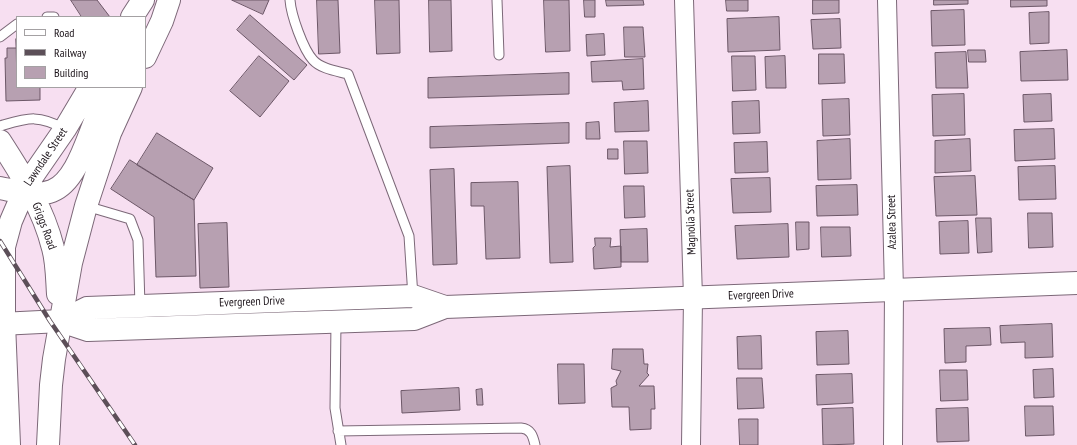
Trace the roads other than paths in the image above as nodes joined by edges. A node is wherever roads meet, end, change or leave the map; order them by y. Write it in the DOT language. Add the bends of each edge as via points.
graph roads {
  1 [pos="169,0"];
  2 [pos="290,0"];
  3 [pos="497,0"];
  4 [pos="684,0"];
  5 [pos="887,0"];
  6 [pos="162,21"];
  7 [pos="16,25"];
  8 [pos="0,38"];
  9 [pos="146,43"];
  10 [pos="499,54"];
  11 [pos="146,55"];
  12 [pos="89,88"];
  13 [pos="114,88"];
  14 [pos="131,88"];
  15 [pos="0,126"];
  16 [pos="65,129"];
  17 [pos="0,141"];
  18 [pos="0,189"];
  19 [pos="27,190"];
  20 [pos="86,206"];
  21 [pos="6,225"];
  22 [pos="1077,283"];
  23 [pos="894,290"];
  24 [pos="693,298"];
  25 [pos="336,299"];
  26 [pos="140,306"];
  27 [pos="414,307"];
  28 [pos="61,321"];
  29 [pos="336,322"];
  30 [pos="2,324"];
  31 [pos="3,379"];
  32 [pos="6,431"];
  33 [pos="338,431"];
  34 [pos="48,445"];
  35 [pos="341,445"];
  36 [pos="535,445"];
  37 [pos="691,445"];
  38 [pos="893,445"];
  1 -- 6 [label="street"];
  2 -- 27 [label="lane" via="296,27 313,60 326,68 348,74 409,236"];
  3 -- 10 [label="lane"];
  4 -- 24 [label="street, Magnolia Street"];
  5 -- 23 [label="street, Azalea Street"];
  6 -- 9 [label="street"];
  6 -- 11 [label="street"];
  7 -- 8 [label="lane"];
  12 -- 16 [label="street, Lawndale Street"];
  13 -- 19 [label="street" via="100,108 71,176 63,185 51,191"];
  14 -- 20 [label="street" via="110,133"];
  15 -- 16 [label="lane" via="30,118 44,119"];
  16 -- 19 [label="street, Lawndale Street"];
  17 -- 19 [label="street, Griggs Road"];
  18 -- 19 [label="street"];
  18 -- 21 [label="street"];
  19 -- 21 [label="street, Lawndale Street"];
  19 -- 28 [label="street, Griggs Road" via="43,215 54,250"];
  20 -- 26 [label="lane" via="130,219 138,240"];
  20 -- 28 [label="street" via="71,263"];
  21 -- 30 [label="street, Lawndale Street"];
  22 -- 23 [label="street, Evergreen Drive"];
  23 -- 24 [label="street, Evergreen Drive"];
  23 -- 38 [label="street, Azalea Street"];
  24 -- 27 [label="street, Evergreen Drive"];
  24 -- 37 [label="street, Magnolia Street"];
  25 -- 26 [label="street, Evergreen Drive"];
  25 -- 27 [label="street, Evergreen Drive"];
  25 -- 29 [label="street"];
  26 -- 28 [label="street, Evergreen Drive" via="87,308"];
  27 -- 29 [label="street, Evergreen Drive"];
  28 -- 29 [label="street, Evergreen Drive" via="88,330"];
  28 -- 30 [label="street, Evergreen Drive"];
  28 -- 34 [label="street" via="51,385"];
  29 -- 33 [label="lane" via="334,394"];
  30 -- 31 [label="street, Lawndale Street"];
  31 -- 32 [label="street, Lawndale Street"];
  33 -- 35 [label="lane"];
  33 -- 36 [label="lane" via="521,428 531,432"];
}
